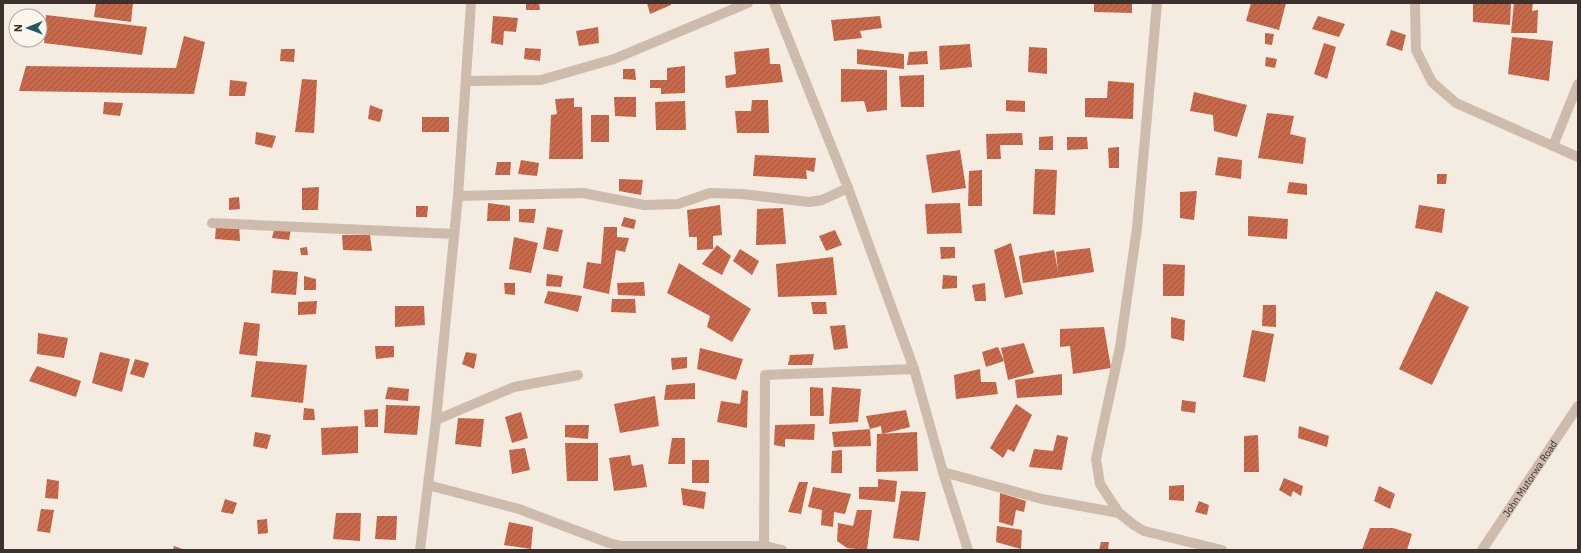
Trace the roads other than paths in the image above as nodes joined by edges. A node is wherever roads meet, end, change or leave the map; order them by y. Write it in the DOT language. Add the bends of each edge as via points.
graph roads {
  1 [pos="471,3"];
  2 [pos="748,3"];
  3 [pos="774,3"];
  4 [pos="1157,3"];
  5 [pos="1415,3"];
  6 [pos="466,81"];
  7 [pos="1578,84"];
  8 [pos="1553,146"];
  9 [pos="1578,157"];
  10 [pos="848,188"];
  11 [pos="458,196"];
  12 [pos="212,223"];
  13 [pos="454,234"];
  14 [pos="914,369"];
  15 [pos="578,375"];
  16 [pos="1578,406"];
  17 [pos="436,420"];
  18 [pos="943,472"];
  19 [pos="428,485"];
  20 [pos="1119,513"];
  21 [pos="765,548"];
  22 [pos="420,550"];
  23 [pos="782,550"];
  24 [pos="968,550"];
  25 [pos="1220,550"];
  26 [pos="1482,550"];
  1 -- 6 [label="street"];
  2 -- 6 [label="street" via="614,59 541,80"];
  3 -- 10 [label="street"];
  4 -- 20 [label="street" via="1137,228 1120,347 1096,459 1100,484"];
  5 -- 8 [label="street" via="1416,50 1432,82 1456,103"];
  6 -- 11 [label="street"];
  7 -- 8 [label="street"];
  8 -- 9 [label="street"];
  10 -- 11 [label="street" via="822,200 809,202 710,193 678,204 644,205 583,193"];
  10 -- 14 [label="street"];
  11 -- 13 [label="street"];
  12 -- 13 [label="street"];
  13 -- 17 [label="street"];
  14 -- 18 [label="street"];
  14 -- 21 [label="street" via="765,375"];
  15 -- 17 [label="street" via="514,387"];
  16 -- 26 [label="street, John Mutorwa Road"];
  17 -- 19 [label="street"];
  18 -- 20 [label="street" via="1042,499"];
  18 -- 24 [label="street"];
  19 -- 21 [label="street" via="519,509 621,546"];
  19 -- 22 [label="street"];
  20 -- 25 [label="street" via="1144,531"];
  21 -- 23 [label="street"];
}
